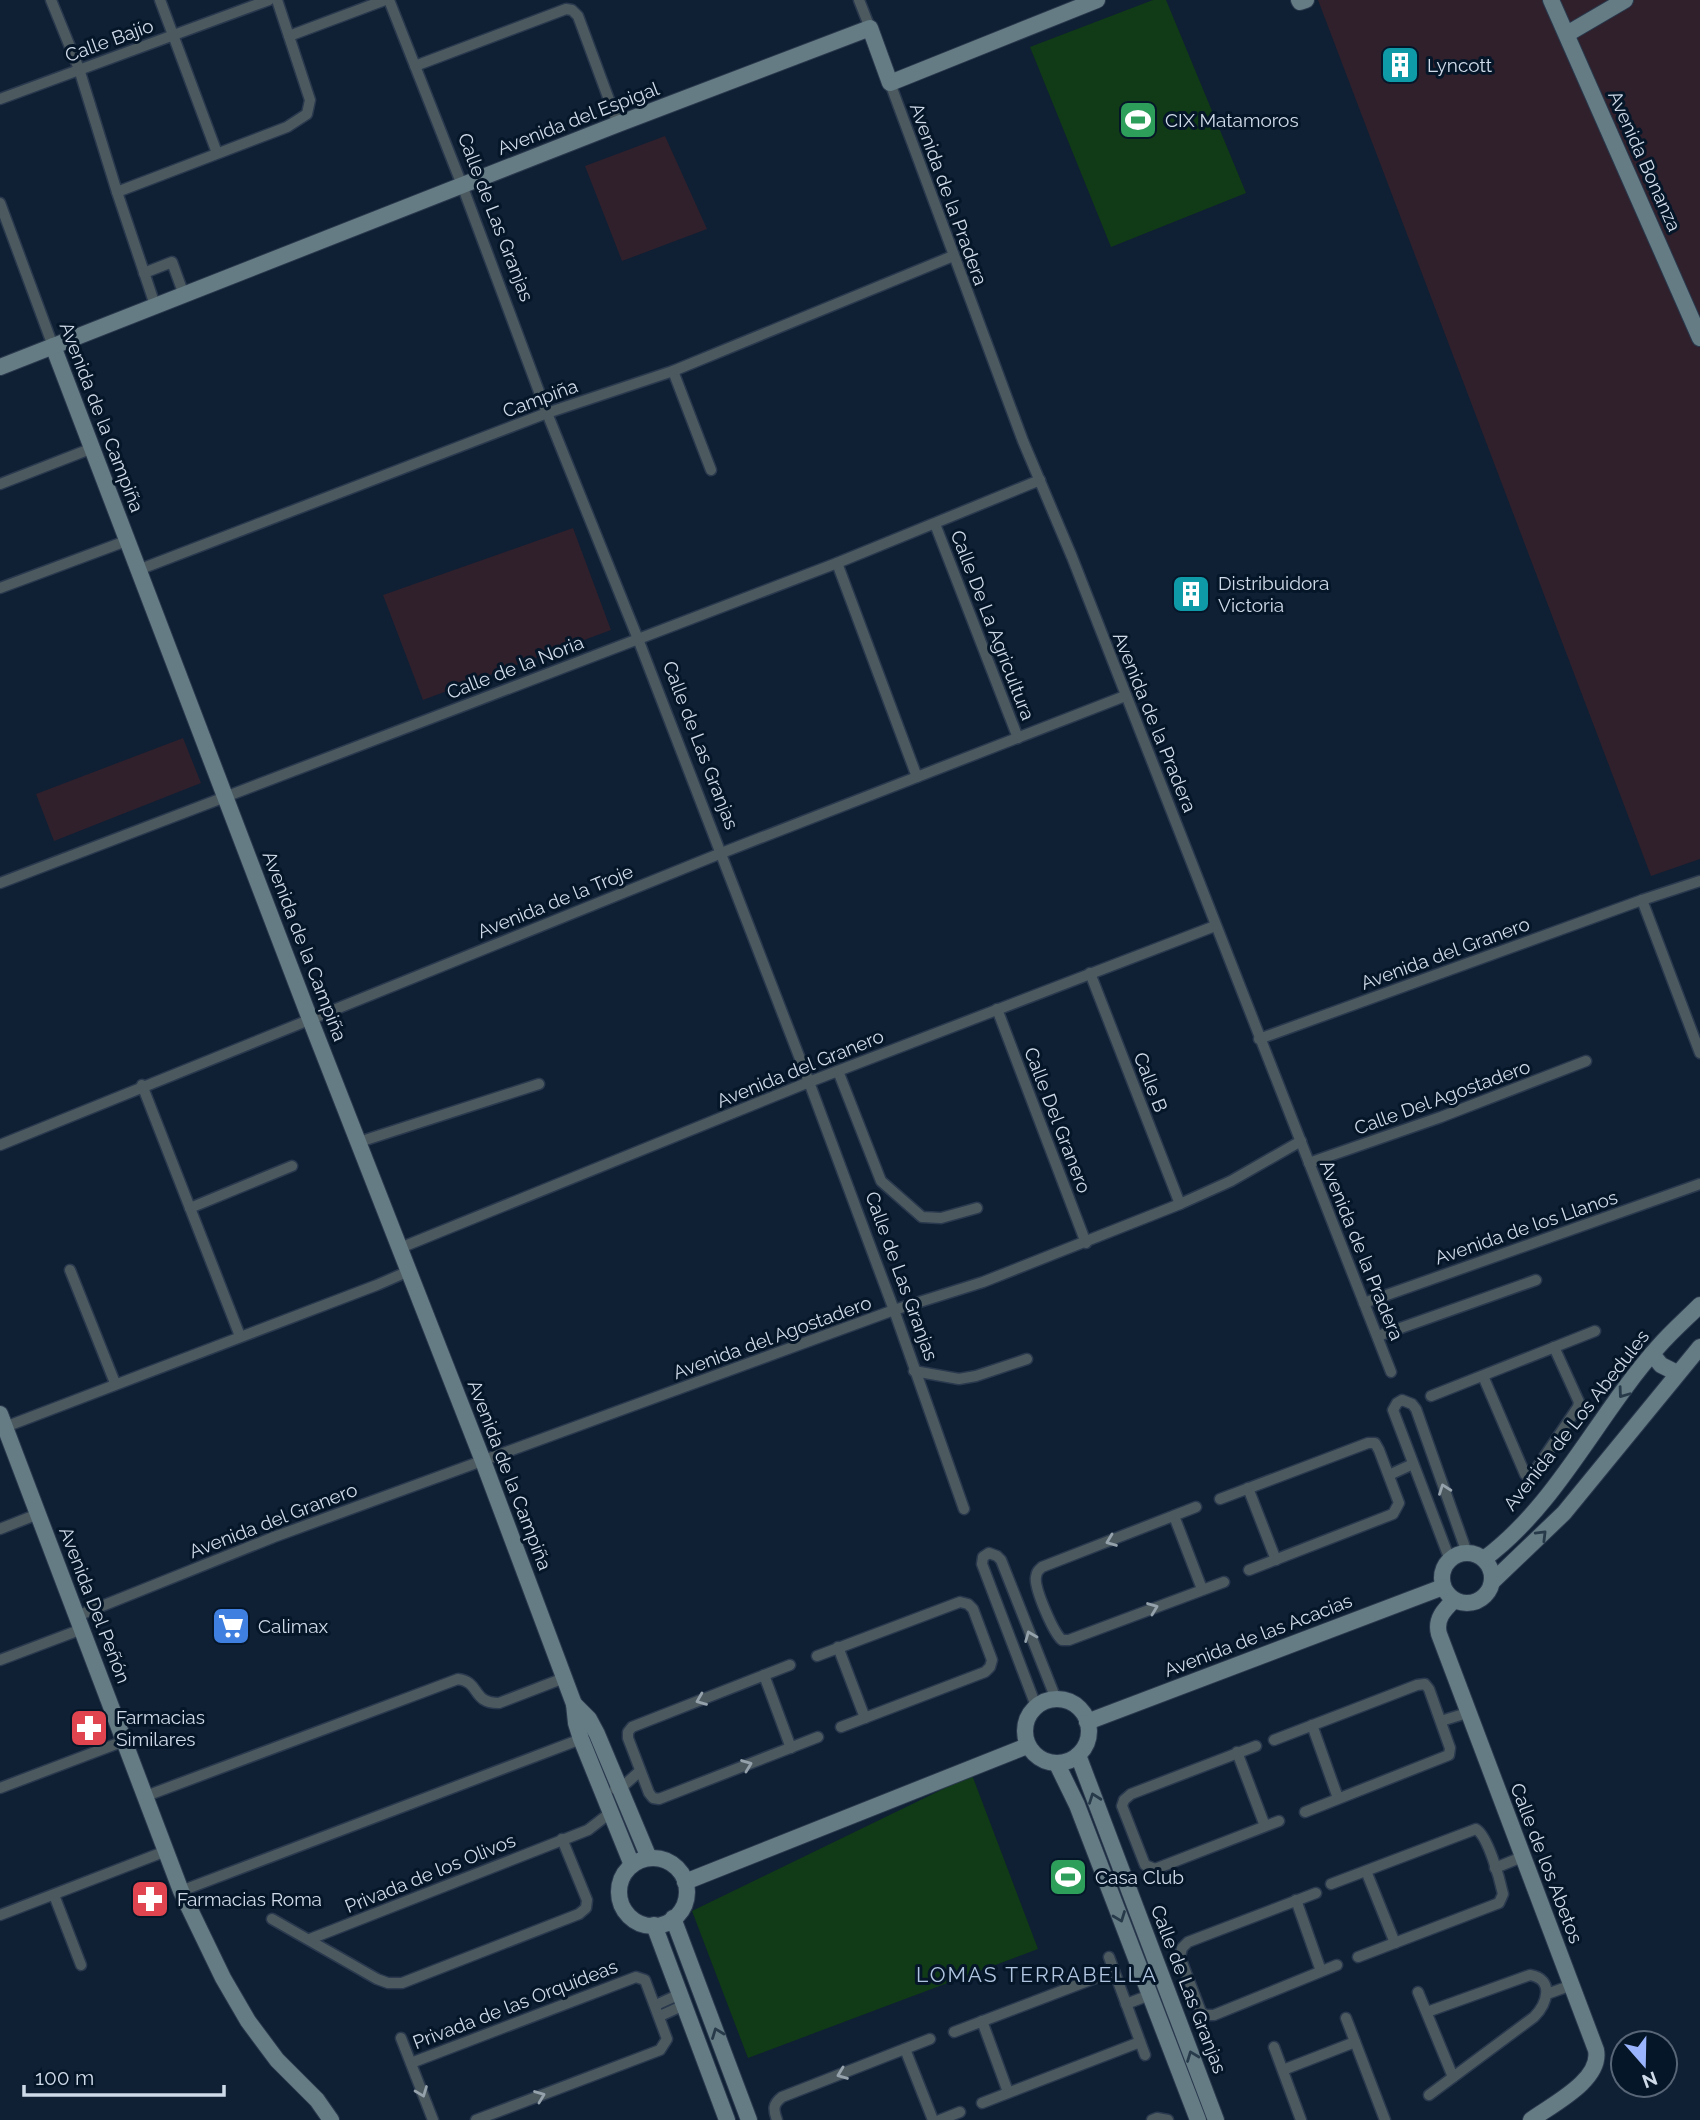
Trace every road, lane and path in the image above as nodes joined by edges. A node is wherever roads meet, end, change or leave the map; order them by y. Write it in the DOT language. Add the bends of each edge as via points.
graph roads {
  1 [pos="51,0"];
  2 [pos="160,0"];
  3 [pos="269,0"];
  4 [pos="277,0"];
  5 [pos="387,0"];
  6 [pos="859,0"];
  7 [pos="1097,0"];
  8 [pos="1299,0"];
  9 [pos="1306,0"];
  10 [pos="1551,0"];
  11 [pos="1615,3"];
  12 [pos="870,28"];
  13 [pos="1567,34"];
  14 [pos="173,35"];
  15 [pos="289,37"];
  16 [pos="415,66"];
  17 [pos="79,69"];
  18 [pos="890,83"];
  19 [pos="0,99"];
  20 [pos="618,124"];
  21 [pos="217,153"];
  22 [pos="462,185"];
  23 [pos="117,192"];
  24 [pos="0,203"];
  25 [pos="953,256"];
  26 [pos="144,273"];
  27 [pos="184,295"];
  28 [pos="155,305"];
  29 [pos="1700,338"];
  30 [pos="53,346"];
  31 [pos="0,367"];
  32 [pos="673,371"];
  33 [pos="547,413"];
  34 [pos="90,449"];
  35 [pos="711,470"];
  36 [pos="1040,480"];
  37 [pos="0,484"];
  38 [pos="935,524"];
  39 [pos="126,541"];
  40 [pos="837,563"];
  41 [pos="138,570"];
  42 [pos="0,588"];
  43 [pos="638,639"];
  44 [pos="1125,696"];
  45 [pos="1018,738"];
  46 [pos="917,777"];
  47 [pos="225,795"];
  48 [pos="719,854"];
  49 [pos="1700,881"];
  50 [pos="0,883"];
  51 [pos="1642,900"];
  52 [pos="1215,926"];
  53 [pos="1090,973"];
  54 [pos="997,1009"];
  55 [pos="310,1019"];
  56 [pos="1259,1039"];
  57 [pos="1700,1053"];
  58 [pos="1586,1061"];
  59 [pos="838,1071"];
  60 [pos="809,1082"];
  61 [pos="539,1084"];
  62 [pos="142,1086"];
  63 [pos="1301,1141"];
  64 [pos="359,1142"];
  65 [pos="0,1145"];
  66 [pos="1309,1163"];
  67 [pos="292,1166"];
  68 [pos="1700,1184"];
  69 [pos="1180,1204"];
  70 [pos="190,1208"];
  71 [pos="977,1208"];
  72 [pos="1086,1243"];
  73 [pos="400,1248"];
  74 [pos="70,1270"];
  75 [pos="409,1271"];
  76 [pos="1536,1280"];
  77 [pos="1364,1303"];
  78 [pos="1700,1305"];
  79 [pos="894,1310"];
  80 [pos="1595,1331"];
  81 [pos="240,1336"];
  82 [pos="1378,1336"];
  83 [pos="1667,1338"];
  84 [pos="1555,1347"];
  85 [pos="1652,1353"];
  86 [pos="1695,1353"];
  87 [pos="1027,1359"];
  88 [pos="914,1371"];
  89 [pos="1391,1372"];
  90 [pos="1677,1373"];
  91 [pos="1483,1376"];
  92 [pos="116,1383"];
  93 [pos="1431,1396"];
  94 [pos="3,1420"];
  95 [pos="1566,1450"];
  96 [pos="483,1461"];
  97 [pos="1413,1464"];
  98 [pos="1389,1475"];
  99 [pos="1248,1488"];
  100 [pos="1220,1499"];
  101 [pos="1196,1507"];
  102 [pos="964,1509"];
  103 [pos="38,1514"];
  104 [pos="1174,1516"];
  105 [pos="0,1529"];
  106 [pos="1467,1553"];
  107 [pos="1484,1559"];
  108 [pos="1276,1560"];
  109 [pos="1450,1560"];
  110 [pos="1250,1570"];
  111 [pos="1493,1581"];
  112 [pos="1224,1582"];
  113 [pos="1443,1587"];
  114 [pos="1202,1590"];
  115 [pos="1454,1600"];
  116 [pos="1044,1604"];
  117 [pos="1021,1614"];
  118 [pos="1004,1621"];
  119 [pos="80,1622"];
  120 [pos="981,1630"];
  121 [pos="838,1647"];
  122 [pos="817,1656"];
  123 [pos="0,1660"];
  124 [pos="790,1665"];
  125 [pos="764,1675"];
  126 [pos="564,1678"];
  127 [pos="1056,1699"];
  128 [pos="574,1704"];
  129 [pos="1036,1706"];
  130 [pos="1467,1713"];
  131 [pos="865,1718"];
  132 [pos="1087,1721"];
  133 [pos="1441,1721"];
  134 [pos="1312,1725"];
  135 [pos="841,1727"];
  136 [pos="818,1737"];
  137 [pos="581,1739"];
  138 [pos="1275,1740"];
  139 [pos="124,1741"];
  140 [pos="1027,1746"];
  141 [pos="1256,1746"];
  142 [pos="791,1748"];
  143 [pos="1237,1752"];
  144 [pos="1078,1755"];
  145 [pos="598,1759"];
  146 [pos="1057,1764"];
  147 [pos="638,1773"];
  148 [pos="646,1787"];
  149 [pos="0,1788"];
  150 [pos="619,1789"];
  151 [pos="146,1796"];
  152 [pos="1338,1798"];
  153 [pos="1305,1812"];
  154 [pos="614,1820"];
  155 [pos="1279,1821"];
  156 [pos="1265,1826"];
  157 [pos="1133,1836"];
  158 [pos="562,1839"];
  159 [pos="1111,1844"];
  160 [pos="166,1851"];
  161 [pos="1522,1857"];
  162 [pos="649,1858"];
  163 [pos="632,1865"];
  164 [pos="1495,1868"];
  165 [pos="1366,1871"];
  166 [pos="685,1882"];
  167 [pos="1331,1884"];
  168 [pos="181,1891"];
  169 [pos="1316,1893"];
  170 [pos="54,1895"];
  171 [pos="1296,1900"];
  172 [pos="0,1915"];
  173 [pos="673,1918"];
  174 [pos="272,1919"];
  175 [pos="654,1925"];
  176 [pos="310,1939"];
  177 [pos="1395,1943"];
  178 [pos="1109,1957"];
  179 [pos="1358,1957"];
  180 [pos="81,1965"];
  181 [pos="1337,1965"];
  182 [pos="1114,1971"];
  183 [pos="1321,1971"];
  184 [pos="1189,1982"];
  185 [pos="1572,1985"];
  186 [pos="1167,1991"];
  187 [pos="1418,1992"];
  188 [pos="1547,1994"];
  189 [pos="1150,1995"];
  190 [pos="682,2000"];
  191 [pos="1126,2004"];
  192 [pos="658,2010"];
  193 [pos="1427,2012"];
  194 [pos="1346,2018"];
  195 [pos="982,2021"];
  196 [pos="954,2032"];
  197 [pos="401,2038"];
  198 [pos="930,2039"];
  199 [pos="1140,2042"];
  200 [pos="1355,2042"];
  201 [pos="1274,2047"];
  202 [pos="905,2049"];
  203 [pos="1145,2055"];
  204 [pos="411,2063"];
  205 [pos="730,2070"];
  206 [pos="1283,2070"];
  207 [pos="711,2077"];
  208 [pos="1453,2077"];
  209 [pos="1008,2092"];
  210 [pos="1429,2095"];
  211 [pos="982,2103"];
  212 [pos="960,2112"];
  213 [pos="331,2120"];
  214 [pos="433,2120"];
  215 [pos="476,2120"];
  216 [pos="727,2120"];
  217 [pos="749,2120"];
  218 [pos="777,2120"];
  219 [pos="933,2120"];
  220 [pos="940,2120"];
  221 [pos="1152,2120"];
  222 [pos="1168,2120"];
  223 [pos="1198,2120"];
  224 [pos="1216,2120"];
  225 [pos="1301,2120"];
  226 [pos="1385,2120"];
  227 [pos="1531,2120"];
  1 -- 17 [label="street"];
  2 -- 14 [label="street"];
  3 -- 14 [label="street, Calle Bajío"];
  4 -- 15 [label="street"];
  5 -- 15 [label="street"];
  5 -- 16 [label="street, Calle de Las Granjas"];
  6 -- 12 [label="street"];
  7 -- 18 [label="street"];
  8 -- 9 [label="street"];
  10 -- 13 [label="street, Avenida Bonanza"];
  11 -- 13 [label="street"];
  12 -- 18 [label="street"];
  12 -- 20 [label="street, Avenida del Espigal"];
  13 -- 29 [label="street, Avenida Bonanza"];
  14 -- 17 [label="street, Calle Bajío"];
  14 -- 21 [label="street"];
  15 -- 21 [label="street" via="310,100 307,114 287,127"];
  16 -- 20 [label="street" via="572,10"];
  16 -- 22 [label="street, Calle de Las Granjas"];
  17 -- 19 [label="street, Calle Bajío"];
  17 -- 23 [label="street"];
  18 -- 25 [label="street, Avenida de la Pradera"];
  20 -- 22 [label="street, Avenida del Espigal"];
  21 -- 23 [label="street"];
  22 -- 27 [label="street, Avenida del Espigal"];
  22 -- 33 [label="street, Calle de Las Granjas"];
  23 -- 26 [label="street"];
  24 -- 30 [label="street, Avenida de la Campiña"];
  25 -- 32 [label="street, Campiña"];
  25 -- 36 [label="street, Avenida de la Pradera"];
  26 -- 27 [label="street" via="172,262"];
  26 -- 28 [label="street"];
  27 -- 28 [label="street, Avenida del Espigal"];
  28 -- 30 [label="street, Avenida del Espigal"];
  30 -- 31 [label="street, Avenida del Espigal"];
  30 -- 34 [label="street, Avenida de la Campiña"];
  32 -- 33 [label="street, Campiña"];
  32 -- 35 [label="street"];
  33 -- 41 [label="street, Campiña"];
  33 -- 43 [label="street, Calle de Las Granjas"];
  34 -- 37 [label="street"];
  34 -- 39 [label="street, Avenida de la Campiña"];
  36 -- 38 [label="street, Calle de la Noria"];
  36 -- 44 [label="street, Avenida de la Pradera"];
  38 -- 40 [label="street, Calle de la Noria"];
  38 -- 45 [label="street, Calle De La Agricultura"];
  39 -- 41 [label="street, Avenida de la Campiña"];
  39 -- 42 [label="street"];
  40 -- 43 [label="street, Calle de la Noria"];
  40 -- 46 [label="street"];
  41 -- 47 [label="street, Avenida de la Campiña"];
  43 -- 47 [label="street, Calle de la Noria"];
  43 -- 48 [label="street, Calle de Las Granjas"];
  44 -- 45 [label="street, Avenida de la Troje"];
  44 -- 52 [label="street, Avenida de la Pradera"];
  45 -- 46 [label="street, Avenida de la Troje"];
  46 -- 48 [label="street, Avenida de la Troje"];
  47 -- 50 [label="street, Calle de la Noria"];
  47 -- 55 [label="street, Avenida de la Campiña"];
  48 -- 55 [label="street, Avenida de la Troje"];
  48 -- 60 [label="street, Calle de Las Granjas"];
  49 -- 51 [label="street, Avenida del Granero"];
  51 -- 56 [label="street, Avenida del Granero"];
  51 -- 57 [label="street"];
  52 -- 53 [label="street, Avenida del Granero"];
  52 -- 56 [label="street, Avenida de la Pradera"];
  53 -- 54 [label="street, Avenida del Granero"];
  53 -- 69 [label="street, Calle B"];
  54 -- 59 [label="street, Avenida del Granero"];
  54 -- 72 [label="street, Calle Del Granero"];
  55 -- 62 [label="street, Avenida de la Troje"];
  55 -- 64 [label="street, Avenida de la Campiña"];
  56 -- 63 [label="street, Avenida de la Pradera"];
  58 -- 66 [label="street, Calle Del Agostadero"];
  59 -- 60 [label="street, Avenida del Granero"];
  59 -- 71 [label="street" via="881,1181 922,1217 941,1218"];
  60 -- 73 [label="street, Avenida del Granero"];
  60 -- 79 [label="street, Calle de Las Granjas"];
  61 -- 64 [label="street"];
  62 -- 65 [label="street, Avenida de la Troje"];
  62 -- 70 [label="street"];
  63 -- 66 [label="street, Avenida de la Pradera"];
  63 -- 69 [label="street, Avenida del Agostadero"];
  64 -- 73 [label="street, Avenida de la Campiña"];
  66 -- 77 [label="street, Avenida de la Pradera"];
  67 -- 70 [label="street"];
  68 -- 77 [label="street, Avenida de los Llanos"];
  69 -- 72 [label="street, Avenida del Agostadero"];
  70 -- 81 [label="street"];
  72 -- 79 [label="street, Avenida del Agostadero"];
  73 -- 75 [label="street, Avenida de la Campiña"];
  74 -- 92 [label="street"];
  75 -- 81 [label="street"];
  75 -- 96 [label="street, Avenida de la Campiña"];
  76 -- 82 [label="street"];
  77 -- 82 [label="street, Avenida de la Pradera"];
  78 -- 83 [label="street, Avenida de Los Abedules"];
  79 -- 88 [label="street, Calle de Las Granjas"];
  79 -- 96 [label="street, Avenida del Agostadero"];
  80 -- 84 [label="street"];
  81 -- 92 [label="street"];
  82 -- 89 [label="street, Avenida de la Pradera"];
  83 -- 85 [label="street, Avenida de Los Abedules"];
  83 -- 86 [label="street"];
  84 -- 91 [label="street"];
  84 -- 95 [label="street" via="1579,1402"];
  85 -- 90 [label="street" via="1661,1365"];
  85 -- 95 [label="street, Avenida de Los Abedules, one-way"];
  86 -- 90 [label="street"];
  87 -- 88 [label="street" via="959,1379"];
  88 -- 102 [label="street, Calle de Las Granjas"];
  111 -- 90 [label="street, one-way" via="1571,1506"];
  91 -- 93 [label="street"];
  91 -- 95 [label="street" via="1525,1474"];
  92 -- 94 [label="street"];
  94 -- 103 [label="street, Avenida Del Peñón"];
  95 -- 107 [label="street, Avenida de Los Abedules" via="1548,1495 1505,1544"];
  96 -- 119 [label="street, Avenida del Granero" via="274,1537"];
  96 -- 126 [label="street, Avenida de la Campiña"];
  97 -- 98 [label="street"];
  106 -- 97 [label="street, one-way" via="1416,1409 1402,1400 1393,1410"];
  97 -- 109 [label="street"];
  98 -- 99 [label="street" via="1377,1445 1368,1443"];
  98 -- 108 [label="street" via="1399,1503 1393,1514"];
  99 -- 100 [label="street"];
  99 -- 108 [label="street"];
  101 -- 104 [label="street"];
  103 -- 105 [label="street"];
  103 -- 119 [label="street, Avenida Del Peñón"];
  104 -- 114 [label="street"];
  104 -- 116 [label="street, one-way" via="1042,1567 1035,1580"];
  106 -- 107 [label="street"];
  106 -- 109 [label="street"];
  107 -- 111 [label="street"];
  108 -- 110 [label="street"];
  109 -- 113 [label="street" via="1443,1572"];
  111 -- 115 [label="street" via="1487,1594 1475,1603"];
  112 -- 114 [label="street"];
  113 -- 115 [label="street"];
  113 -- 132 [label="street, Avenida de las Acacias"];
  116 -- 114 [label="street, one-way" via="1056,1635 1069,1640"];
  115 -- 130 [label="street, Calle de los Abetos" via="1440,1616 1437,1630"];
  116 -- 117 [label="street"];
  117 -- 118 [label="street" via="1001,1560 989,1553 982,1564"];
  127 -- 117 [label="street, one-way"];
  118 -- 120 [label="street"];
  118 -- 129 [label="street"];
  119 -- 123 [label="street, Avenida del Granero"];
  119 -- 139 [label="street, Avenida Del Peñón"];
  120 -- 121 [label="street" via="973,1609 960,1602"];
  120 -- 131 [label="street" via="992,1660 985,1672"];
  121 -- 122 [label="street"];
  121 -- 131 [label="street"];
  124 -- 125 [label="street"];
  125 -- 142 [label="street"];
  125 -- 147 [label="street, one-way" via="632,1727 628,1738"];
  126 -- 128 [label="street, Avenida de la Campiña"];
  126 -- 151 [label="street" via="499,1703 488,1703 471,1684 458,1679"];
  127 -- 129 [label="street"];
  127 -- 132 [label="street" via="1075,1705"];
  128 -- 137 [label="street, Avenida de la Campiña"];
  128 -- 145 [label="street, Avenida de la Campiña" via="597,1734"];
  129 -- 140 [label="street" via="1025,1725"];
  130 -- 133 [label="street"];
  130 -- 161 [label="street, Calle de los Abetos"];
  131 -- 135 [label="street"];
  132 -- 144 [label="street" via="1087,1743"];
  133 -- 134 [label="street" via="1429,1689 1421,1684"];
  133 -- 152 [label="street" via="1450,1748 1447,1757"];
  134 -- 138 [label="street"];
  134 -- 152 [label="street"];
  136 -- 142 [label="street"];
  137 -- 145 [label="street, Avenida de la Campiña"];
  137 -- 168 [label="street"];
  139 -- 149 [label="street"];
  139 -- 151 [label="street, Avenida Del Peñón"];
  140 -- 146 [label="street" via="1040,1759"];
  140 -- 166 [label="street"];
  141 -- 143 [label="street"];
  148 -- 142 [label="street, one-way" via="659,1799"];
  143 -- 156 [label="street"];
  143 -- 157 [label="street" via="1130,1794 1122,1806"];
  144 -- 146 [label="street"];
  159 -- 144 [label="street, Calle de Las Granjas, one-way"];
  145 -- 150 [label="street, Avenida de la Campiña"];
  146 -- 189 [label="street, Calle de Las Granjas, one-way"];
  147 -- 148 [label="street"];
  147 -- 150 [label="street"];
  148 -- 150 [label="street"];
  150 -- 154 [label="street, Avenida de la Campiña"];
  150 -- 162 [label="street, Avenida de la Campiña"];
  151 -- 160 [label="street, Avenida Del Peñón"];
  152 -- 153 [label="street"];
  154 -- 158 [label="street, Privada de los Olivos"];
  154 -- 163 [label="street, Avenida de la Campiña"];
  155 -- 156 [label="street"];
  156 -- 157 [label="street" via="1155,1869 1145,1865"];
  157 -- 159 [label="street"];
  158 -- 176 [label="street, Privada de los Olivos"];
  158 -- 176 [label="street" via="587,1900 579,1914 402,1983 377,1979"];
  159 -- 186 [label="street, Calle de Las Granjas"];
  160 -- 168 [label="street, Avenida Del Peñón"];
  160 -- 170 [label="street"];
  161 -- 164 [label="street"];
  161 -- 185 [label="street, Calle de los Abetos"];
  162 -- 163 [label="street"];
  162 -- 166 [label="street" via="671,1863"];
  163 -- 175 [label="street" via="622,1878 621,1903 637,1922"];
  164 -- 165 [label="street" via="1482,1833 1476,1829"];
  164 -- 177 [label="street" via="1503,1894 1499,1903"];
  165 -- 167 [label="street"];
  165 -- 177 [label="street"];
  166 -- 173 [label="street" via="685,1902"];
  168 -- 213 [label="street, Avenida Del Peñón" via="248,2021"];
  169 -- 171 [label="street"];
  170 -- 172 [label="street"];
  170 -- 180 [label="street"];
  171 -- 183 [label="street"];
  171 -- 184 [label="street" via="1188,1942 1180,1956"];
  173 -- 175 [label="street"];
  205 -- 173 [label="street, one-way"];
  174 -- 176 [label="street"];
  175 -- 190 [label="street"];
  177 -- 179 [label="street"];
  178 -- 182 [label="street"];
  181 -- 183 [label="street"];
  182 -- 191 [label="street"];
  182 -- 195 [label="street"];
  183 -- 184 [label="street" via="1214,2015 1201,2012"];
  184 -- 186 [label="street"];
  185 -- 188 [label="street"];
  185 -- 227 [label="street, Calle de los Abetos" via="1597,2050 1596,2066 1583,2082"];
  224 -- 186 [label="street, Calle de Las Granjas, one-way"];
  187 -- 193 [label="street"];
  188 -- 193 [label="street" via="1544,1983 1530,1975"];
  188 -- 208 [label="street" via="1534,2017"];
  189 -- 191 [label="street"];
  189 -- 223 [label="street, Calle de Las Granjas"];
  190 -- 192 [label="street"];
  190 -- 207 [label="street"];
  191 -- 199 [label="street"];
  192 -- 204 [label="street, Privada de las Orquídeas" via="645,1980 636,1977"];
  215 -- 192 [label="street, one-way" via="660,2050 667,2039"];
  193 -- 208 [label="street"];
  194 -- 200 [label="street"];
  195 -- 196 [label="street"];
  195 -- 209 [label="street"];
  197 -- 204 [label="street, Privada de las Orquídeas"];
  198 -- 202 [label="street"];
  199 -- 203 [label="street"];
  199 -- 209 [label="street"];
  200 -- 206 [label="street"];
  200 -- 226 [label="street"];
  201 -- 206 [label="street"];
  202 -- 218 [label="street, one-way" via="782,2097 774,2109"];
  202 -- 219 [label="street"];
  204 -- 214 [label="street, Privada de las Orquídeas, one-way"];
  205 -- 207 [label="street"];
  205 -- 217 [label="street"];
  206 -- 225 [label="street"];
  207 -- 216 [label="street"];
  208 -- 210 [label="street"];
  209 -- 211 [label="street"];
  212 -- 220 [label="street"];
  221 -- 222 [label="street"];
}
